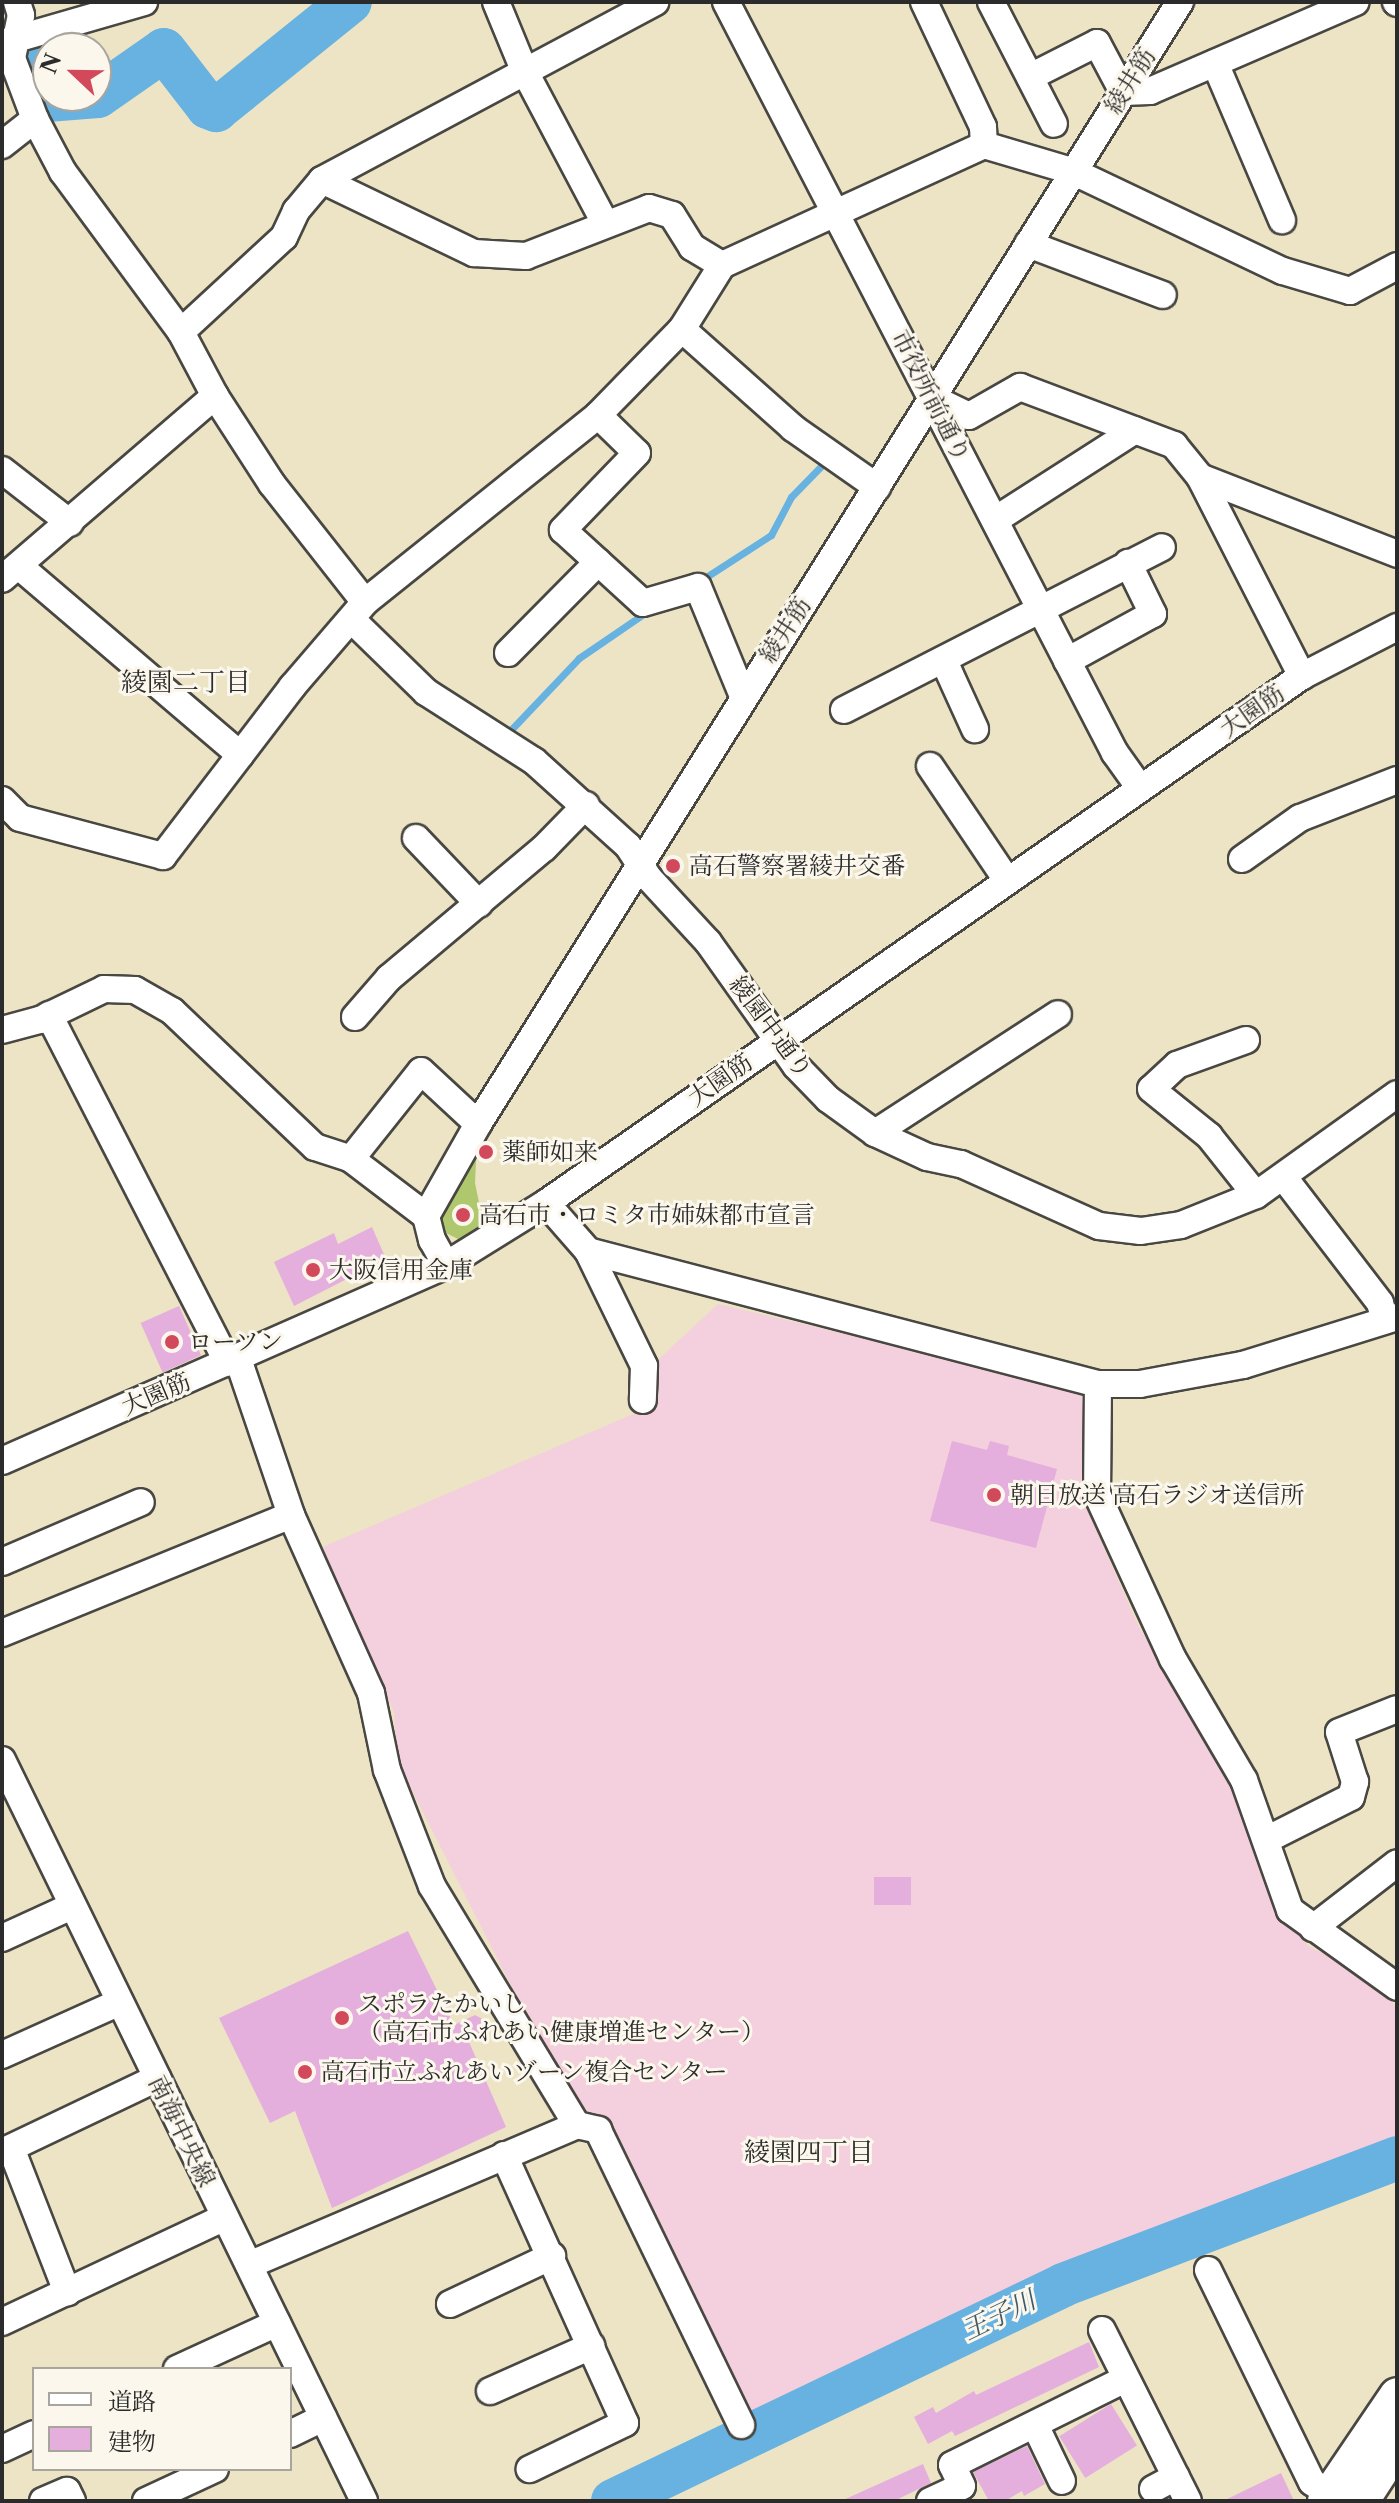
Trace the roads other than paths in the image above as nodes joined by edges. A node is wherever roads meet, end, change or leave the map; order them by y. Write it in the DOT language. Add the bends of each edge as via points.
graph roads {
  1 [pos="17,2"];
  2 [pos="144,2"];
  3 [pos="496,2"];
  4 [pos="656,2"];
  5 [pos="726,2"];
  6 [pos="991,2"];
  7 [pos="1180,2"];
  8 [pos="1356,2"];
  9 [pos="929,4"];
  10 [pos="8,42"];
  11 [pos="1215,63"];
  12 [pos="524,70"];
  13 [pos="1030,77"];
  14 [pos="1123,92"];
  15 [pos="35,119"];
  16 [pos="1054,124"];
  17 [pos="2,145"];
  18 [pos="984,145"];
  19 [pos="1072,171"];
  20 [pos="322,180"];
  21 [pos="837,216"];
  22 [pos="1282,220"];
  23 [pos="605,223"];
  24 [pos="1028,244"];
  25 [pos="722,265"];
  26 [pos="1397,266"];
  27 [pos="1163,295"];
  28 [pos="682,329"];
  29 [pos="181,332"];
  30 [pos="215,396"];
  31 [pos="932,398"];
  32 [pos="598,415"];
  33 [pos="1135,430"];
  34 [pos="2,470"];
  35 [pos="1200,477"];
  36 [pos="877,487"];
  37 [pos="995,520"];
  38 [pos="70,523"];
  39 [pos="1162,547"];
  40 [pos="1397,554"];
  41 [pos="598,562"];
  42 [pos="1128,563"];
  43 [pos="10,572"];
  44 [pos="1040,607"];
  45 [pos="358,611"];
  46 [pos="1397,627"];
  47 [pos="508,653"];
  48 [pos="944,661"];
  49 [pos="1067,661"];
  50 [pos="1302,676"];
  51 [pos="743,696"];
  52 [pos="844,710"];
  53 [pos="975,729"];
  54 [pos="240,755"];
  55 [pos="930,766"];
  56 [pos="1397,780"];
  57 [pos="1140,788"];
  58 [pos="2,800"];
  59 [pos="586,805"];
  60 [pos="416,838"];
  61 [pos="1242,859"];
  62 [pos="639,861"];
  63 [pos="1007,880"];
  64 [pos="479,904"];
  65 [pos="1058,1014"];
  66 [pos="49,1015"];
  67 [pos="355,1017"];
  68 [pos="2,1030"];
  69 [pos="777,1039"];
  70 [pos="1246,1040"];
  71 [pos="1397,1094"];
  72 [pos="478,1124"];
  73 [pos="875,1133"];
  74 [pos="351,1159"];
  75 [pos="1285,1179"];
  76 [pos="1256,1195"];
  77 [pos="546,1203"];
  78 [pos="426,1216"];
  79 [pos="588,1251"];
  80 [pos="446,1265"];
  81 [pos="1391,1318"];
  82 [pos="233,1361"];
  83 [pos="1098,1384"];
  84 [pos="643,1400"];
  85 [pos="2,1461"];
  86 [pos="141,1502"];
  87 [pos="291,1515"];
  88 [pos="2,1562"];
  89 [pos="2,1633"];
  90 [pos="1397,1709"];
  91 [pos="2,1760"];
  92 [pos="1266,1840"];
  93 [pos="1397,1863"];
  94 [pos="72,1906"];
  95 [pos="1313,1928"];
  96 [pos="2,1938"];
  97 [pos="1397,1987"];
  98 [pos="120,2002"];
  99 [pos="2,2055"];
  100 [pos="157,2078"];
  101 [pos="577,2125"];
  102 [pos="7,2150"];
  103 [pos="504,2155"];
  104 [pos="225,2217"];
  105 [pos="552,2256"];
  106 [pos="249,2265"];
  107 [pos="1207,2290"];
  108 [pos="67,2292"];
  109 [pos="450,2304"];
  110 [pos="2,2322"];
  111 [pos="277,2323"];
  112 [pos="1102,2330"];
  113 [pos="591,2346"];
  114 [pos="181,2367"];
  115 [pos="1123,2380"];
  116 [pos="490,2391"];
  117 [pos="1397,2395"];
  118 [pos="323,2418"];
  119 [pos="741,2425"];
  120 [pos="1035,2425"];
  121 [pos="292,2433"];
  122 [pos="32,2435"];
  123 [pos="1397,2441"];
  124 [pos="2,2449"];
  125 [pos="530,2469"];
  126 [pos="211,2471"];
  127 [pos="1397,2476"];
  128 [pos="1062,2481"];
  129 [pos="965,2493"];
  130 [pos="1337,2499"];
  131 [pos="43,2501"];
  132 [pos="72,2501"];
  133 [pos="146,2501"];
  134 [pos="364,2501"];
  135 [pos="930,2501"];
  136 [pos="1188,2501"];
  137 [pos="1380,2501"];
  1 -- 10 [label="street, 綾園中通り" via="21,15"];
  2 -- 10 [label="street"];
  3 -- 12 [label="street"];
  4 -- 12 [label="street"];
  5 -- 21 [label="street, 市役所前通り"];
  6 -- 13 [label="street"];
  7 -- 14 [label="street, 綾井筋"];
  8 -- 11 [label="street"];
  9 -- 18 [label="street" via="983,127"];
  10 -- 15 [label="street, 綾園中通り"];
  11 -- 14 [label="street" via="1150,91"];
  11 -- 22 [label="street"];
  12 -- 20 [label="street"];
  12 -- 23 [label="street"];
  13 -- 14 [label="street" via="1097,43"];
  13 -- 16 [label="street"];
  14 -- 19 [label="street, 綾井筋"];
  15 -- 17 [label="street"];
  15 -- 29 [label="street, 綾園中通り" via="63,172"];
  18 -- 19 [label="street"];
  18 -- 21 [label="street"];
  19 -- 24 [label="street, 綾井筋"];
  19 -- 26 [label="street" via="1283,271 1350,291"];
  20 -- 23 [label="street" via="474,253 526,256"];
  20 -- 29 [label="street" via="284,237"];
  21 -- 25 [label="street"];
  21 -- 31 [label="street, 市役所前通り"];
  23 -- 25 [label="street" via="649,208 672,215 692,247"];
  24 -- 27 [label="street"];
  24 -- 31 [label="street, 綾井筋"];
  25 -- 28 [label="street"];
  28 -- 32 [label="street"];
  28 -- 36 [label="street" via="793,428"];
  29 -- 30 [label="street, 綾園中通り"];
  30 -- 38 [label="street"];
  30 -- 45 [label="street, 綾園中通り"];
  31 -- 33 [label="street" via="969,416 1020,387"];
  31 -- 36 [label="street, 綾井筋"];
  31 -- 37 [label="street, 市役所前通り"];
  32 -- 41 [label="street" via="637,453 563,530"];
  32 -- 45 [label="street"];
  33 -- 35 [label="street" via="1174,445"];
  33 -- 37 [label="street"];
  34 -- 38 [label="street"];
  35 -- 40 [label="street"];
  35 -- 50 [label="street"];
  36 -- 51 [label="street, 綾井筋"];
  37 -- 44 [label="street, 市役所前通り"];
  38 -- 43 [label="street"];
  39 -- 42 [label="street"];
  41 -- 47 [label="street"];
  41 -- 51 [label="street" via="643,603 698,587"];
  42 -- 44 [label="street"];
  42 -- 49 [label="street" via="1153,614"];
  43 -- 54 [label="street"];
  44 -- 48 [label="street" via="1028,619"];
  44 -- 49 [label="street, 市役所前通り"];
  45 -- 54 [label="street"];
  45 -- 59 [label="street, 綾園中通り" via="426,692 534,761"];
  46 -- 50 [label="street, 大園筋"];
  48 -- 52 [label="street"];
  48 -- 53 [label="street"];
  49 -- 57 [label="street, 市役所前通り" via="1115,753"];
  50 -- 57 [label="street, 大園筋"];
  51 -- 62 [label="street, 綾井筋"];
  54 -- 58 [label="street" via="163,856 20,818"];
  55 -- 63 [label="street"];
  56 -- 61 [label="street" via="1300,818"];
  57 -- 63 [label="street, 大園筋"];
  59 -- 62 [label="street, 綾園中通り"];
  59 -- 64 [label="street"];
  60 -- 64 [label="street"];
  62 -- 69 [label="street, 綾園中通り" via="708,942"];
  62 -- 72 [label="street, 綾井筋"];
  63 -- 69 [label="street, 大園筋"];
  64 -- 67 [label="street" via="437,925"];
  65 -- 73 [label="street"];
  66 -- 68 [label="street"];
  66 -- 74 [label="street" via="104,989 135,990 172,1011 315,1147"];
  66 -- 82 [label="street"];
  69 -- 73 [label="street, 綾園中通り" via="828,1099"];
  69 -- 77 [label="street, 大園筋"];
  70 -- 76 [label="street" via="1177,1065 1151,1089 1209,1136"];
  71 -- 75 [label="street, 綾園中通り"];
  72 -- 74 [label="street" via="421,1071"];
  72 -- 78 [label="street, 綾井筋"];
  73 -- 76 [label="street, 綾園中通り" via="1099,1226 1141,1231 1181,1225"];
  74 -- 78 [label="street"];
  75 -- 76 [label="street, 綾園中通り"];
  75 -- 81 [label="street"];
  77 -- 79 [label="street"];
  77 -- 80 [label="street, 大園筋"];
  78 -- 80 [label="street"];
  79 -- 83 [label="street"];
  79 -- 84 [label="street" via="644,1366"];
  80 -- 82 [label="street, 大園筋"];
  81 -- 83 [label="street" via="1243,1365 1140,1384"];
  82 -- 85 [label="street, 大園筋"];
  82 -- 87 [label="street"];
  83 -- 92 [label="street" via="1097,1494 1173,1659 1244,1780"];
  86 -- 88 [label="street"];
  87 -- 89 [label="street"];
  87 -- 101 [label="street" via="371,1693 387,1770 432,1886"];
  90 -- 92 [label="street" via="1339,1732 1355,1782 1351,1797"];
  91 -- 94 [label="street, 南海中央線"];
  92 -- 95 [label="street" via="1290,1910"];
  93 -- 95 [label="street"];
  94 -- 96 [label="street"];
  94 -- 98 [label="street, 南海中央線"];
  95 -- 97 [label="street"];
  98 -- 99 [label="street"];
  98 -- 100 [label="street, 南海中央線"];
  100 -- 102 [label="street"];
  100 -- 104 [label="street, 南海中央線"];
  101 -- 103 [label="street"];
  101 -- 119 [label="street" via="598,2130"];
  102 -- 108 [label="street"];
  103 -- 105 [label="street"];
  103 -- 106 [label="street"];
  104 -- 106 [label="street, 南海中央線"];
  104 -- 108 [label="street"];
  105 -- 109 [label="street"];
  105 -- 113 [label="street"];
  106 -- 111 [label="street, 南海中央線"];
  107 -- 130 [label="street" via="1253,2393 1312,2482"];
  108 -- 110 [label="street"];
  111 -- 114 [label="street"];
  111 -- 118 [label="street, 南海中央線"];
  112 -- 115 [label="street"];
  113 -- 116 [label="street"];
  113 -- 125 [label="street" via="625,2423"];
  115 -- 120 [label="street"];
  115 -- 136 [label="street" via="1165,2483"];
  117 -- 130 [label="main road"];
  118 -- 121 [label="street"];
  118 -- 134 [label="street, 南海中央線"];
  120 -- 128 [label="street"];
  120 -- 129 [label="street" via="952,2465"];
  122 -- 124 [label="street"];
  123 -- 130 [label="highway"];
  126 -- 133 [label="street"];
  127 -- 137 [label="highway"];
  129 -- 135 [label="street"];
  131 -- 132 [label="street" via="67,2491"];
}
